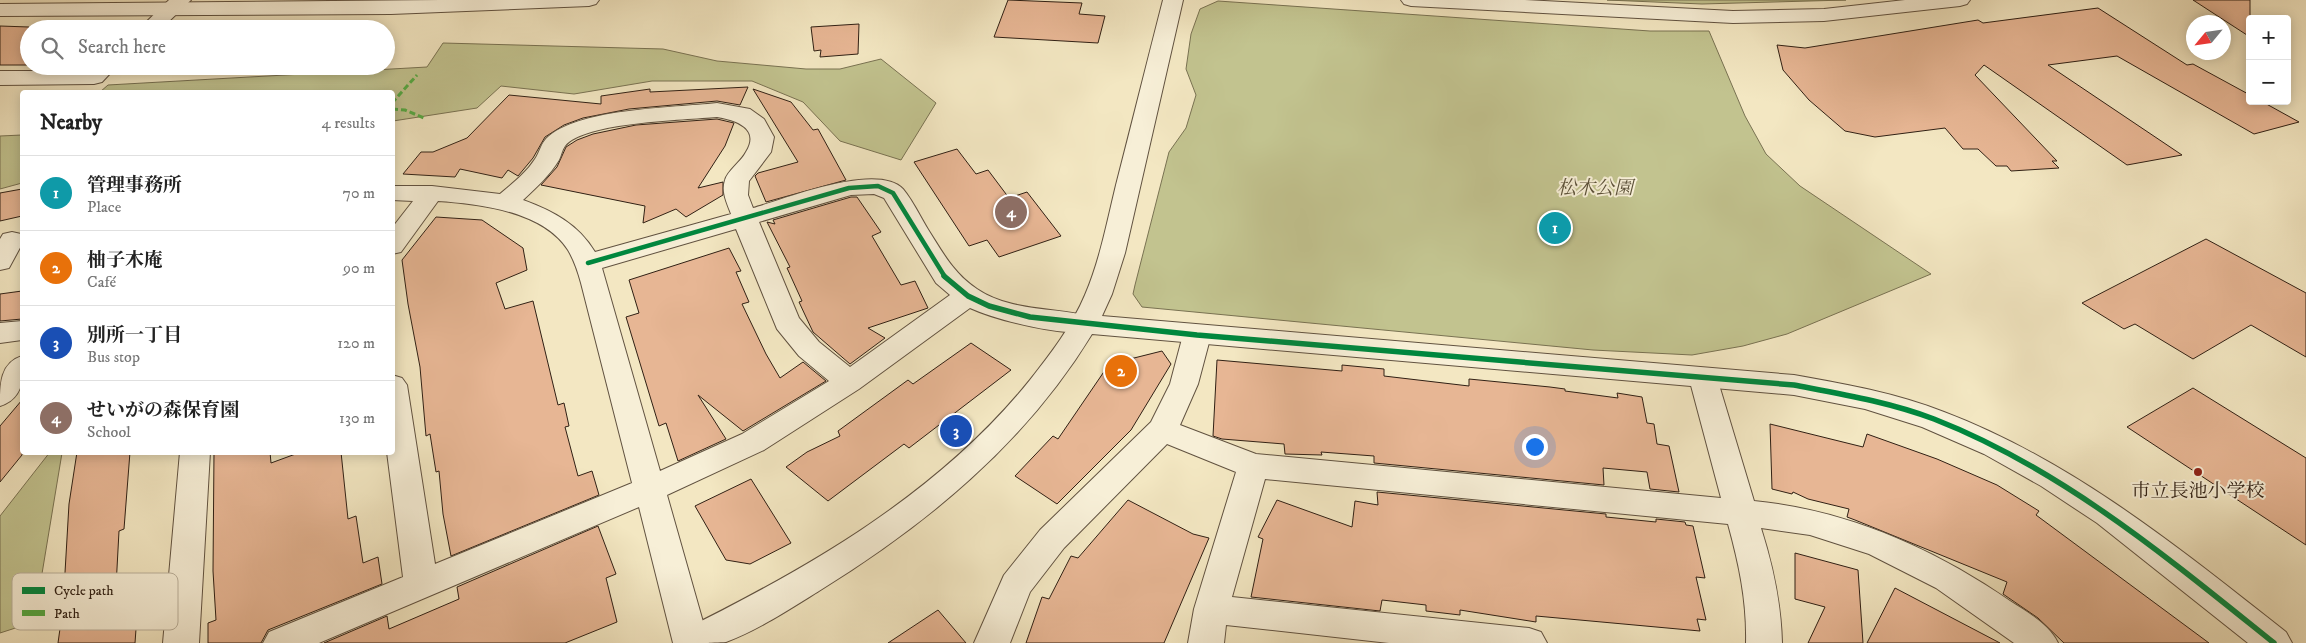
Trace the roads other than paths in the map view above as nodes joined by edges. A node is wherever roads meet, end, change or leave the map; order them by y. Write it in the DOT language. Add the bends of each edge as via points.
graph roads {
  1 [pos="589,0"];
  2 [pos="1173,0"];
  3 [pos="1411,0"];
  4 [pos="1960,0"];
  5 [pos="176,4"];
  6 [pos="0,10"];
  7 [pos="158,20"];
  8 [pos="96,75"];
  9 [pos="0,78"];
  10 [pos="395,193"];
  11 [pos="432,193"];
  12 [pos="504,203"];
  13 [pos="744,218"];
  14 [pos="395,242"];
  15 [pos="588,263"];
  16 [pos="968,296"];
  17 [pos="1084,324"];
  18 [pos="20,331"];
  19 [pos="0,333"];
  20 [pos="1197,335"];
  21 [pos="20,369"];
  22 [pos="1703,378"];
  23 [pos="849,382"];
  24 [pos="0,395"];
  25 [pos="395,406"];
  26 [pos="1162,430"];
  27 [pos="195,455"];
  28 [pos="1253,466"];
  29 [pos="650,489"];
  30 [pos="1741,513"];
  31 [pos="421,584"];
  32 [pos="1211,609"];
  33 [pos="1413,637"];
  34 [pos="182,643"];
  35 [pos="281,643"];
  36 [pos="691,643"];
  37 [pos="992,643"];
  38 [pos="1206,643"];
  39 [pos="1529,643"];
  40 [pos="1764,643"];
  41 [pos="2040,643"];
  42 [pos="2274,643"];
  1 -- 5 [label="street" via="391,8"];
  2 -- 17 [label="street" via="1113,253 1099,295"];
  3 -- 4 [label="street" via="1732,17 1824,15"];
  5 -- 6 [label="street"];
  5 -- 7 [label="street"];
  8 -- 9 [label="street"];
  10 -- 11 [label="street"];
  11 -- 12 [label="street"];
  11 -- 14 [label="street"];
  12 -- 13 [label="street" via="529,182 547,160 555,142 574,130 598,122 717,110 742,114 756,124 762,138 759,152 737,180 736,195"];
  12 -- 15 [label="street" via="554,224 574,240"];
  13 -- 15 [label="street"];
  13 -- 16 [label="street" via="849,188 878,186 893,194 945,277"];
  13 -- 23 [label="street" via="787,322 809,348"];
  15 -- 29 [label="street"];
  16 -- 17 [label="street" via="988,306 1030,318"];
  16 -- 23 [label="street"];
  17 -- 20 [label="street"];
  17 -- 36 [label="street" via="1036,395 970,462 935,491 864,544 783,597"];
  18 -- 19 [label="street"];
  20 -- 22 [label="street"];
  20 -- 26 [label="street" via="1185,385"];
  21 -- 24 [label="street"];
  22 -- 30 [label="street"];
  22 -- 42 [label="street" via="1856,395 1942,421 1997,446 2053,477 2149,542"];
  23 -- 29 [label="street" via="753,442"];
  25 -- 31 [label="street"];
  26 -- 28 [label="street"];
  26 -- 37 [label="street" via="1052,539 1016,585"];
  27 -- 34 [label="street"];
  28 -- 30 [label="street"];
  28 -- 32 [label="street"];
  29 -- 31 [label="street"];
  29 -- 36 [label="street"];
  30 -- 40 [label="street" via="1758,573 1764,613"];
  30 -- 41 [label="street" via="1799,519 1866,538 1900,552 1976,594"];
  31 -- 35 [label="street"];
  32 -- 33 [label="street"];
  32 -- 38 [label="street"];
  33 -- 39 [label="street"];
}
